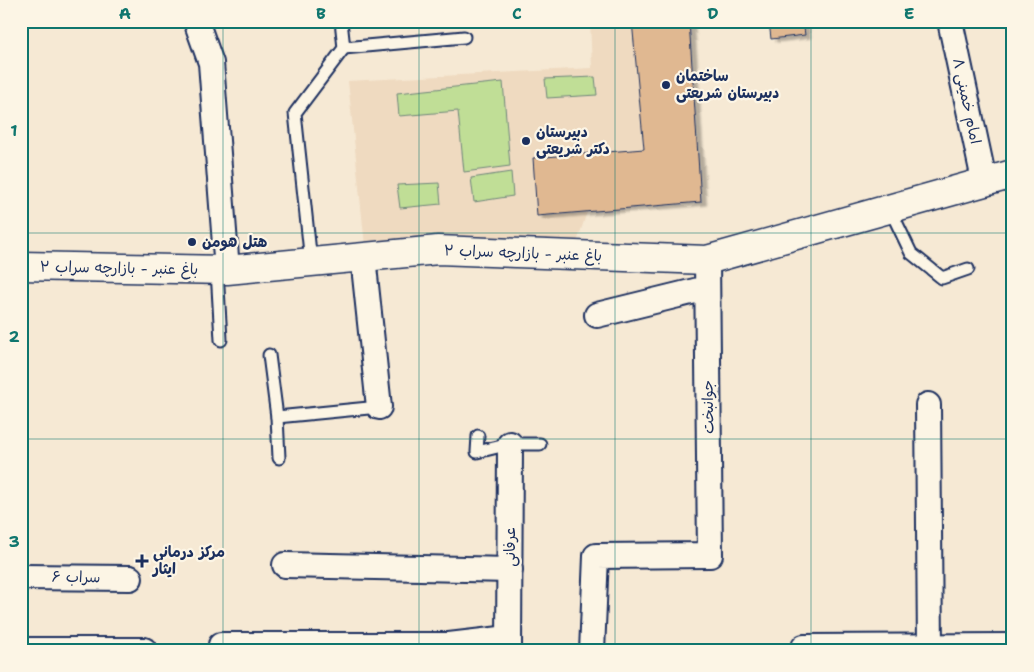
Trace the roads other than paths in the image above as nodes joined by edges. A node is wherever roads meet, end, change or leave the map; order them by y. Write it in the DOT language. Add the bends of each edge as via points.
graph roads {
  1 [pos="196,21"];
  2 [pos="341,21"];
  3 [pos="950,21"];
  4 [pos="464,37"];
  5 [pos="344,48"];
  6 [pos="1013,174"];
  7 [pos="984,180"];
  8 [pos="889,208"];
  9 [pos="364,257"];
  10 [pos="707,260"];
  11 [pos="311,262"];
  12 [pos="21,266"];
  13 [pos="968,269"];
  14 [pos="222,270"];
  15 [pos="707,288"];
  16 [pos="597,316"];
  17 [pos="221,340"];
  18 [pos="269,355"];
  19 [pos="928,405"];
  20 [pos="379,407"];
  21 [pos="277,417"];
  22 [pos="478,436"];
  23 [pos="510,444"];
  24 [pos="540,444"];
  25 [pos="279,458"];
  26 [pos="285,565"];
  27 [pos="510,570"];
  28 [pos="21,577"];
  29 [pos="130,578"];
  30 [pos="803,642"];
  31 [pos="510,644"];
  32 [pos="221,645"];
  33 [pos="1013,646"];
  34 [pos="930,648"];
  35 [pos="21,650"];
  36 [pos="144,650"];
  37 [pos="592,651"];
  1 -- 14 [label="street" via="211,63"];
  2 -- 5 [label="lane"];
  3 -- 7 [label="street, امام خمینی ۸"];
  4 -- 5 [label="lane"];
  5 -- 11 [label="lane" via="295,113"];
  6 -- 7 [label="street, باغ عنبر - بازارچه سراب ۲"];
  7 -- 8 [label="street, باغ عنبر - بازارچه سراب ۲"];
  8 -- 10 [label="street, باغ عنبر - بازارچه سراب ۲"];
  8 -- 13 [label="lane" via="911,253 942,278"];
  9 -- 10 [label="street, باغ عنبر - بازارچه سراب ۲" via="438,250"];
  9 -- 11 [label="street, باغ عنبر - بازارچه سراب ۲"];
  9 -- 20 [label="street"];
  10 -- 15 [label="street, جوانبخت"];
  11 -- 14 [label="street, باغ عنبر - بازارچه سراب ۲"];
  12 -- 14 [label="street, باغ عنبر - بازارچه سراب ۲"];
  14 -- 17 [label="lane"];
  15 -- 16 [label="street"];
  15 -- 37 [label="street, جوانبخت" via="710,554 596,556"];
  18 -- 21 [label="lane"];
  19 -- 34 [label="street"];
  20 -- 21 [label="lane"];
  21 -- 25 [label="lane"];
  22 -- 23 [label="lane" via="477,452"];
  23 -- 24 [label="lane"];
  23 -- 27 [label="street, عرفانی"];
  26 -- 27 [label="street"];
  27 -- 31 [label="street, عرفانی"];
  28 -- 29 [label="street, سراب ۶"];
  30 -- 34 [label="street"];
  31 -- 32 [label="street"];
  33 -- 34 [label="street"];
  35 -- 36 [label="street"];
}
